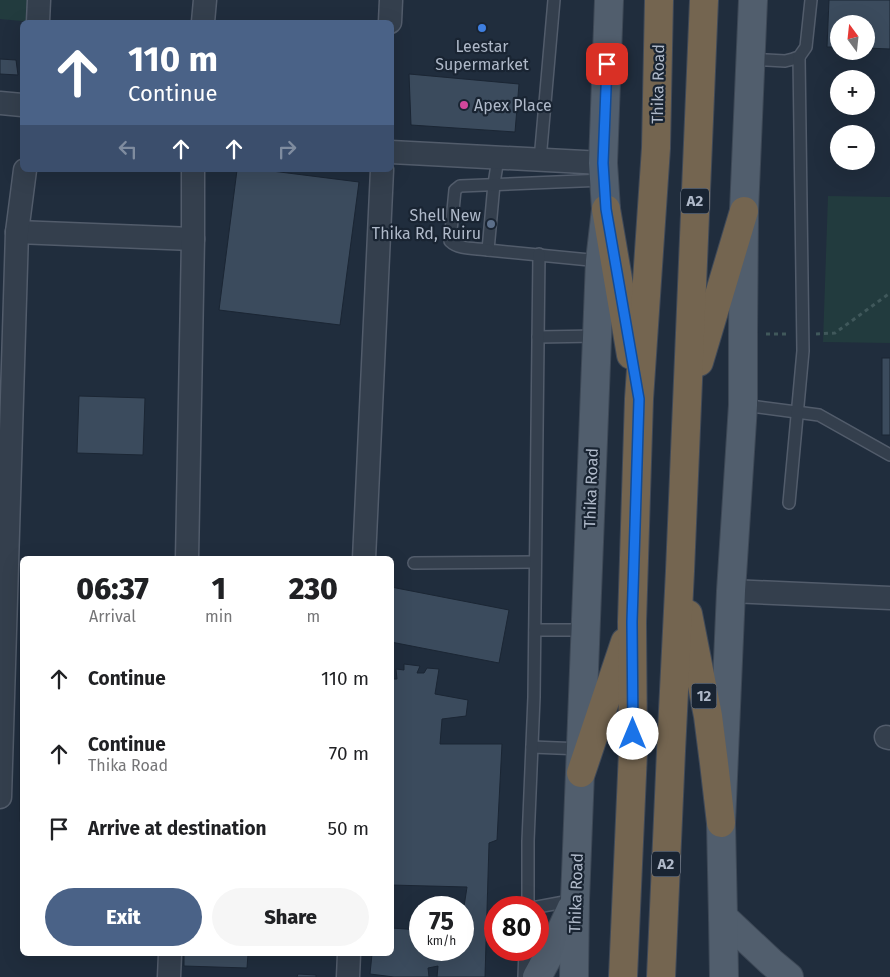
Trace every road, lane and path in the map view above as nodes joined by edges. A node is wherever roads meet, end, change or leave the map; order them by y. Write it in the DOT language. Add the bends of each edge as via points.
graph roads {
  1 [pos="39,0"];
  2 [pos="205,0"];
  3 [pos="391,0"];
  4 [pos="554,0"];
  5 [pos="610,0"];
  6 [pos="659,0"];
  7 [pos="704,0"];
  8 [pos="753,0"];
  9 [pos="811,0"];
  10 [pos="38,20"];
  11 [pos="203,20"];
  12 [pos="390,20"];
  13 [pos="799,57"];
  14 [pos="751,58"];
  15 [pos="0,103"];
  16 [pos="20,106"];
  17 [pos="394,152"];
  18 [pos="498,158"];
  19 [pos="540,160"];
  20 [pos="25,172"];
  21 [pos="193,172"];
  22 [pos="382,172"];
  23 [pos="603,172"];
  24 [pos="494,184"];
  25 [pos="606,209"];
  26 [pos="744,211"];
  27 [pos="17,232"];
  28 [pos="194,239"];
  29 [pos="488,250"];
  30 [pos="539,254"];
  31 [pos="600,261"];
  32 [pos="890,293"];
  33 [pos="743,334"];
  34 [pos="802,334"];
  35 [pos="598,336"];
  36 [pos="538,337"];
  37 [pos="639,399"];
  38 [pos="687,402"];
  39 [pos="743,405"];
  40 [pos="797,412"];
  41 [pos="890,456"];
  42 [pos="789,503"];
  43 [pos="187,556"];
  44 [pos="364,556"];
  45 [pos="535,562"];
  46 [pos="414,563"];
  47 [pos="680,570"];
  48 [pos="731,591"];
  49 [pos="890,598"];
  50 [pos="632,622"];
  51 [pos="534,630"];
  52 [pos="586,630"];
  53 [pos="532,746"];
  54 [pos="581,761"];
  55 [pos="0,797"];
  56 [pos="721,822"];
  57 [pos="528,896"];
  58 [pos="575,900"];
  59 [pos="549,905"];
  60 [pos="723,917"];
  61 [pos="170,956"];
  62 [pos="349,956"];
  63 [pos="525,961"];
  64 [pos="169,977"];
  65 [pos="348,977"];
  66 [pos="524,977"];
  67 [pos="537,977"];
  68 [pos="574,977"];
  69 [pos="623,977"];
  70 [pos="661,977"];
  71 [pos="724,977"];
  72 [pos="789,977"];
  1 -- 10 [label="street"];
  2 -- 11 [label="street"];
  3 -- 12 [label="street"];
  4 -- 19 [label="lane"];
  5 -- 23 [label="main road, Thika Road"];
  6 -- 37 [label="highway, Thika Road / A2" via="656,148"];
  7 -- 38 [label="highway, A2"];
  8 -- 14 [label="main road"];
  9 -- 13 [label="lane" via="806,47"];
  13 -- 14 [label="lane" via="793,60"];
  13 -- 34 [label="lane"];
  14 -- 26 [label="main road"];
  15 -- 16 [label="street"];
  17 -- 18 [label="street"];
  18 -- 19 [label="street"];
  18 -- 24 [label="lane"];
  19 -- 23 [label="street"];
  20 -- 27 [label="street"];
  21 -- 28 [label="street"];
  22 -- 44 [label="street"];
  23 -- 24 [label="lane"];
  23 -- 25 [label="main road, Thika Road"];
  24 -- 29 [label="lane"];
  24 -- 29 [label="lane" via="460,186 456,190 450,241 454,246"];
  25 -- 31 [label="main road, Thika Road"];
  25 -- 37 [label="highway"];
  26 -- 33 [label="main road"];
  26 -- 38 [label="highway"];
  27 -- 28 [label="street"];
  27 -- 55 [label="street"];
  28 -- 43 [label="street"];
  29 -- 30 [label="lane"];
  30 -- 31 [label="lane"];
  30 -- 36 [label="lane"];
  31 -- 35 [label="main road, Thika Road"];
  32 -- 34 [label="path" via="835,333"];
  33 -- 34 [label="path"];
  33 -- 39 [label="main road"];
  34 -- 40 [label="lane"];
  35 -- 36 [label="lane"];
  35 -- 52 [label="main road, Thika Road"];
  36 -- 45 [label="lane"];
  37 -- 50 [label="highway, Thika Road / A2"];
  38 -- 47 [label="highway, A2"];
  39 -- 40 [label="lane"];
  39 -- 48 [label="main road"];
  40 -- 41 [label="lane" via="819,415"];
  40 -- 42 [label="lane"];
  45 -- 46 [label="lane"];
  45 -- 51 [label="lane"];
  47 -- 56 [label="highway, 12" via="708,716"];
  47 -- 70 [label="highway, A2"];
  48 -- 49 [label="street"];
  48 -- 56 [label="main road"];
  50 -- 54 [label="highway"];
  50 -- 69 [label="highway, Thika Road / A2" via="633,752"];
  51 -- 52 [label="lane"];
  51 -- 53 [label="lane"];
  52 -- 54 [label="main road, Thika Road"];
  53 -- 54 [label="lane"];
  53 -- 57 [label="lane"];
  54 -- 58 [label="main road, Thika Road"];
  56 -- 60 [label="main road"];
  58 -- 59 [label="lane"];
  58 -- 67 [label="main road"];
  58 -- 68 [label="main road, Thika Road"];
  60 -- 71 [label="main road"];
  60 -- 72 [label="main road"];
  61 -- 64 [label="street"];
  62 -- 65 [label="street"];
  63 -- 66 [label="lane"];
}
